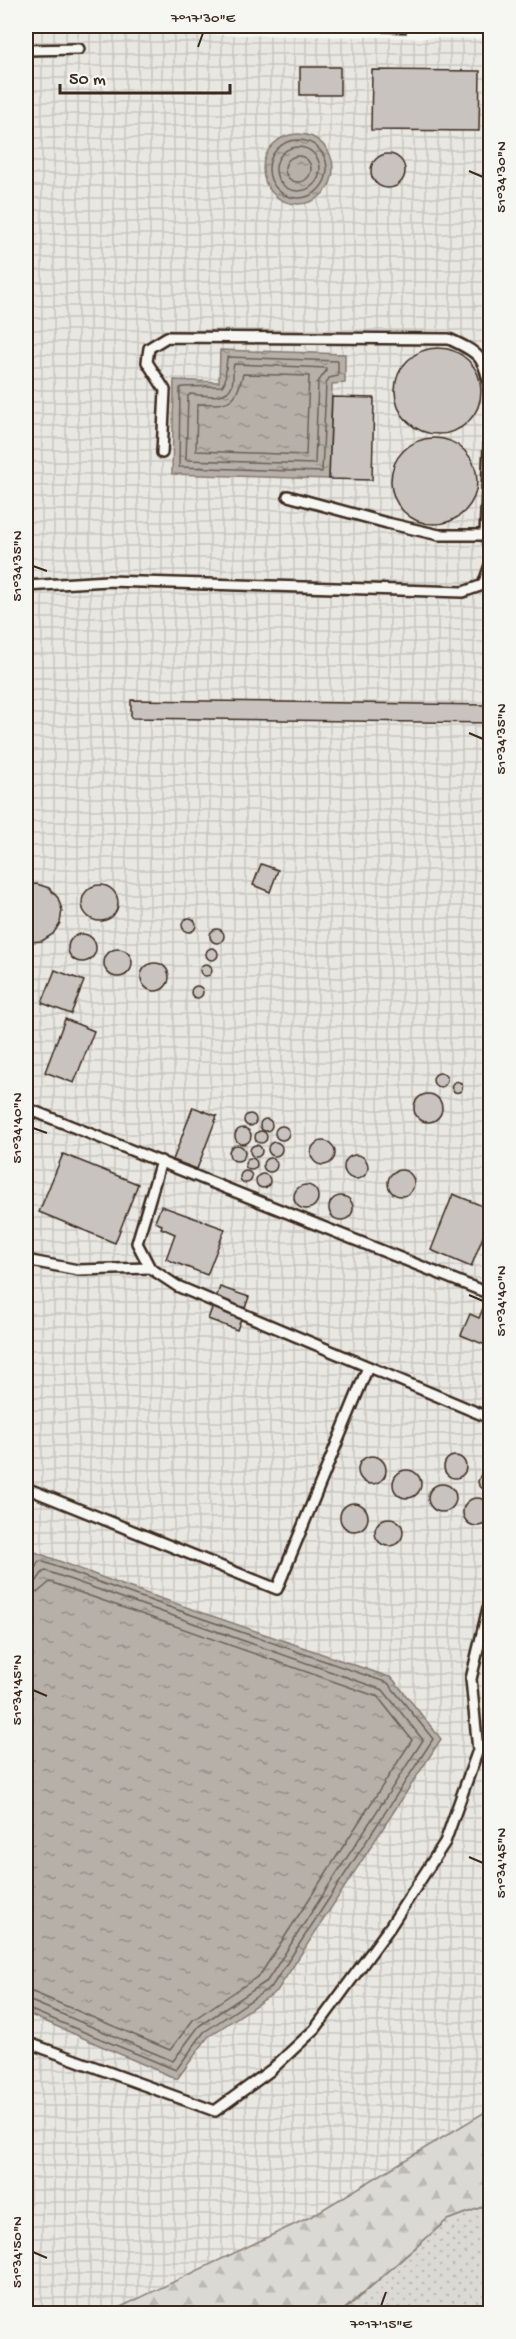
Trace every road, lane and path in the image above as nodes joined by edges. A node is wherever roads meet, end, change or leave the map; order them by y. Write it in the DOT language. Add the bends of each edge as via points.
graph roads {
  1 [pos="79,49"];
  2 [pos="26,50"];
  3 [pos="490,390"];
  4 [pos="490,424"];
  5 [pos="162,453"];
  6 [pos="288,496"];
  7 [pos="485,535"];
  8 [pos="490,546"];
  9 [pos="490,565"];
  10 [pos="26,586"];
  11 [pos="26,1108"];
  12 [pos="161,1161"];
  13 [pos="26,1260"];
  14 [pos="150,1268"];
  15 [pos="490,1294"];
  16 [pos="368,1367"];
  17 [pos="490,1416"];
  18 [pos="26,1488"];
  19 [pos="490,1609"];
  20 [pos="26,2042"];
  1 -- 2 [label="lane"];
  3 -- 5 [label="lane" via="486,366 472,349 448,339 167,337 149,348 147,362 165,390"];
  4 -- 7 [label="lane"];
  6 -- 7 [label="lane" via="439,535"];
  7 -- 8 [label="lane"];
  9 -- 10 [label="lane" via="483,585 463,591 108,581"];
  11 -- 12 [label="lane"];
  12 -- 14 [label="lane" via="137,1243"];
  12 -- 15 [label="lane"];
  13 -- 14 [label="lane" via="78,1270"];
  14 -- 16 [label="lane" via="177,1286"];
  16 -- 17 [label="lane"];
  16 -- 18 [label="lane" via="277,1589"];
  19 -- 20 [label="lane" via="471,1679 478,1750 446,1842 315,2029 279,2063 215,2111"];
}
